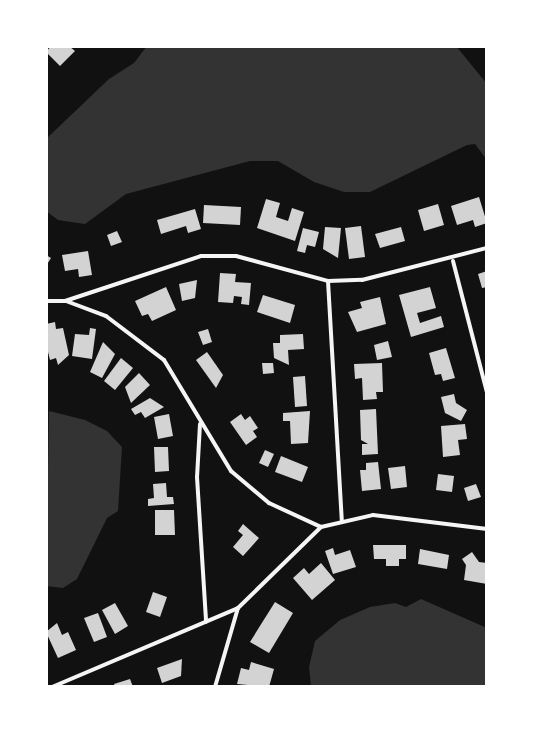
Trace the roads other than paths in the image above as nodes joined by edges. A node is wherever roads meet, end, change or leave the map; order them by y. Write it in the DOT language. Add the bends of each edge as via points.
graph roads {
  1 [pos="487,248"];
  2 [pos="452,261"];
  3 [pos="328,281"];
  4 [pos="65,301"];
  5 [pos="46,302"];
  6 [pos="487,392"];
  7 [pos="200,424"];
  8 [pos="342,522"];
  9 [pos="322,527"];
  10 [pos="487,529"];
  11 [pos="238,608"];
  12 [pos="206,622"];
  13 [pos="52,687"];
  14 [pos="214,687"];
  1 -- 2 [label="street"];
  2 -- 3 [label="street" via="362,280"];
  2 -- 6 [label="street"];
  3 -- 4 [label="street" via="221,254 177,261"];
  3 -- 8 [label="street"];
  4 -- 5 [label="street"];
  4 -- 7 [label="street" via="106,316 164,360"];
  7 -- 9 [label="street" via="231,471 268,503"];
  7 -- 12 [label="street" via="197,477"];
  8 -- 9 [label="street"];
  8 -- 10 [label="street" via="373,515 414,516"];
  9 -- 11 [label="street"];
  11 -- 12 [label="street"];
  11 -- 14 [label="street"];
  12 -- 13 [label="street"];
}
